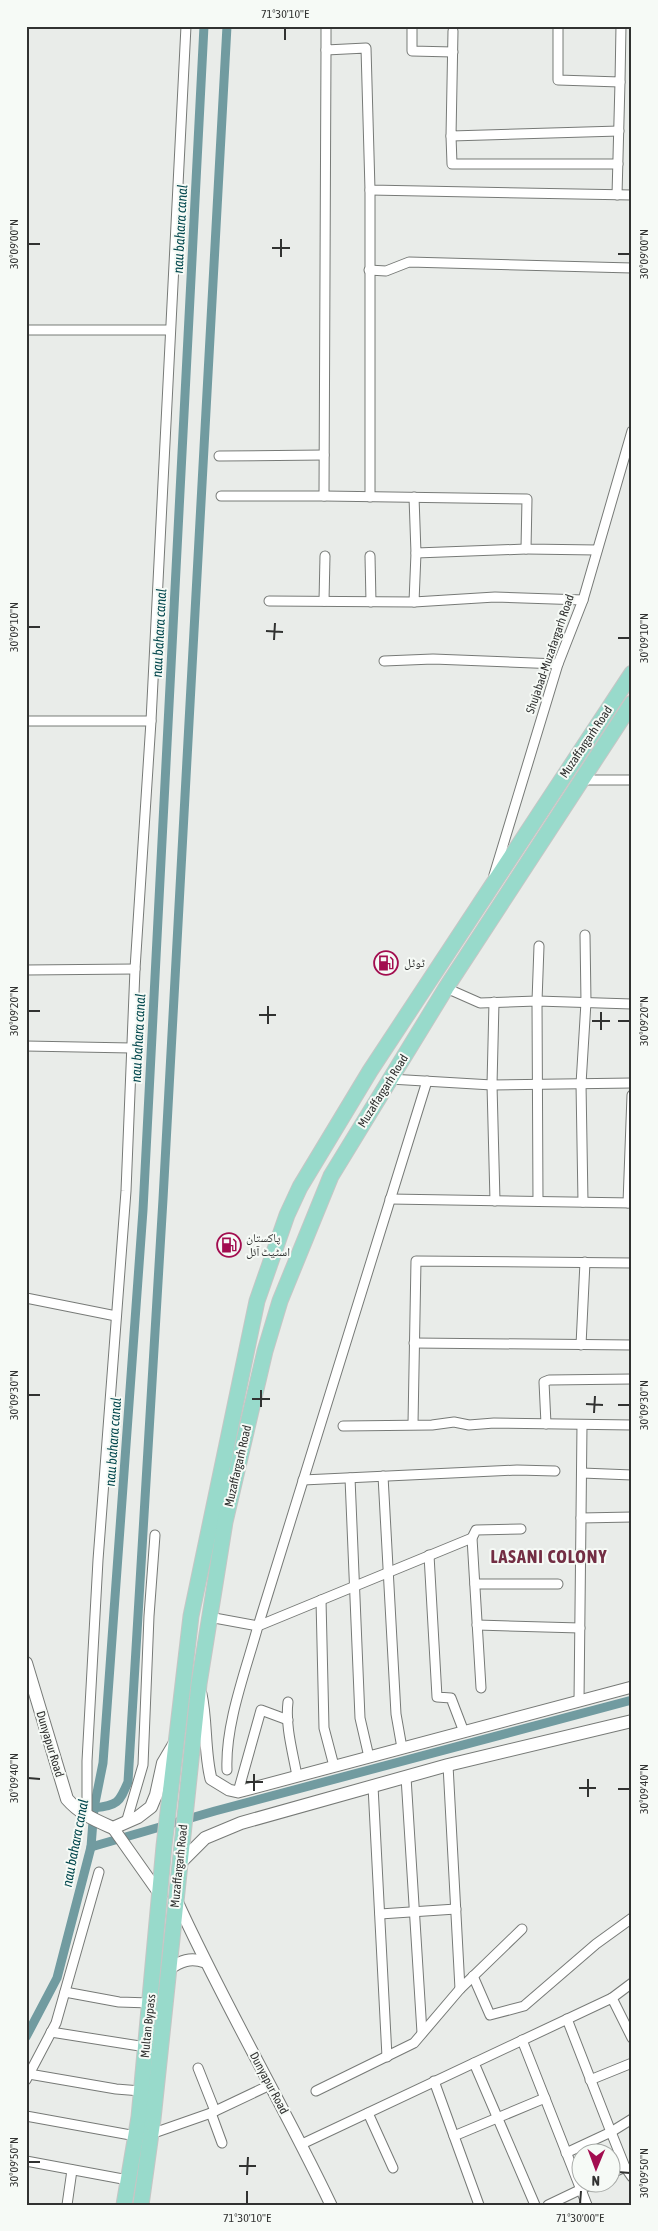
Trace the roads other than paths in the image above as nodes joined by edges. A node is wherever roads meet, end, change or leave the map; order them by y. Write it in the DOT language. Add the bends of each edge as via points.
graph roads {
  1 [pos="186,26"];
  2 [pos="326,26"];
  3 [pos="412,26"];
  4 [pos="558,26"];
  5 [pos="621,26"];
  6 [pos="453,31"];
  7 [pos="326,50"];
  8 [pos="452,52"];
  9 [pos="620,82"];
  10 [pos="619,131"];
  11 [pos="451,136"];
  12 [pos="618,164"];
  13 [pos="370,190"];
  14 [pos="617,195"];
  15 [pos="632,195"];
  16 [pos="632,268"];
  17 [pos="369,270"];
  18 [pos="26,330"];
  19 [pos="170,330"];
  20 [pos="631,437"];
  21 [pos="324,455"];
  22 [pos="219,456"];
  23 [pos="221,496"];
  24 [pos="324,496"];
  25 [pos="370,497"];
  26 [pos="414,498"];
  27 [pos="526,549"];
  28 [pos="597,550"];
  29 [pos="416,553"];
  30 [pos="325,556"];
  31 [pos="370,556"];
  32 [pos="583,600"];
  33 [pos="269,601"];
  34 [pos="324,601"];
  35 [pos="371,602"];
  36 [pos="414,602"];
  37 [pos="384,661"];
  38 [pos="558,664"];
  39 [pos="632,673"];
  40 [pos="632,703"];
  41 [pos="26,721"];
  42 [pos="151,721"];
  43 [pos="581,780"];
  44 [pos="632,780"];
  45 [pos="491,885"];
  46 [pos="585,934"];
  47 [pos="539,946"];
  48 [pos="134,969"];
  49 [pos="26,970"];
  50 [pos="446,988"];
  51 [pos="537,1001"];
  52 [pos="494,1002"];
  53 [pos="586,1002"];
  54 [pos="632,1004"];
  55 [pos="26,1046"];
  56 [pos="130,1048"];
  57 [pos="390,1079"];
  58 [pos="427,1081"];
  59 [pos="632,1083"];
  60 [pos="538,1084"];
  61 [pos="581,1084"];
  62 [pos="492,1085"];
  63 [pos="632,1095"];
  64 [pos="390,1199"];
  65 [pos="495,1200"];
  66 [pos="538,1201"];
  67 [pos="583,1202"];
  68 [pos="630,1203"];
  69 [pos="585,1262"];
  70 [pos="632,1263"];
  71 [pos="26,1298"];
  72 [pos="116,1316"];
  73 [pos="414,1343"];
  74 [pos="581,1345"];
  75 [pos="632,1345"];
  76 [pos="632,1379"];
  77 [pos="413,1424"];
  78 [pos="546,1424"];
  79 [pos="582,1425"];
  80 [pos="343,1426"];
  81 [pos="632,1426"];
  82 [pos="554,1470"];
  83 [pos="582,1474"];
  84 [pos="632,1475"];
  85 [pos="383,1476"];
  86 [pos="350,1478"];
  87 [pos="219,1479"];
  88 [pos="303,1480"];
  89 [pos="235,1482"];
  90 [pos="632,1517"];
  91 [pos="581,1518"];
  92 [pos="521,1530"];
  93 [pos="155,1535"];
  94 [pos="472,1538"];
  95 [pos="429,1556"];
  96 [pos="388,1572"];
  97 [pos="474,1584"];
  98 [pos="558,1584"];
  99 [pos="354,1586"];
  100 [pos="320,1600"];
  101 [pos="209,1617"];
  102 [pos="477,1625"];
  103 [pos="258,1626"];
  104 [pos="580,1628"];
  105 [pos="26,1663"];
  106 [pos="198,1684"];
  107 [pos="632,1687"];
  108 [pos="481,1688"];
  109 [pos="30,1691"];
  110 [pos="579,1701"];
  111 [pos="288,1702"];
  112 [pos="288,1720"];
  113 [pos="632,1721"];
  114 [pos="464,1732"];
  115 [pos="177,1738"];
  116 [pos="402,1748"];
  117 [pos="369,1757"];
  118 [pos="448,1765"];
  119 [pos="334,1766"];
  120 [pos="226,1770"];
  121 [pos="297,1776"];
  122 [pos="406,1777"];
  123 [pos="373,1786"];
  124 [pos="238,1792"];
  125 [pos="87,1816"];
  126 [pos="126,1823"];
  127 [pos="113,1829"];
  128 [pos="164,1846"];
  129 [pos="180,1863"];
  130 [pos="99,1872"];
  131 [pos="161,1896"];
  132 [pos="176,1899"];
  133 [pos="456,1909"];
  134 [pos="415,1911"];
  135 [pos="380,1914"];
  136 [pos="632,1918"];
  137 [pos="522,1929"];
  138 [pos="205,1962"];
  139 [pos="169,1969"];
  140 [pos="474,1976"];
  141 [pos="632,1983"];
  142 [pos="460,1989"];
  143 [pos="65,1992"];
  144 [pos="612,1998"];
  145 [pos="150,2003"];
  146 [pos="567,2019"];
  147 [pos="51,2032"];
  148 [pos="422,2033"];
  149 [pos="632,2038"];
  150 [pos="522,2040"];
  151 [pos="146,2047"];
  152 [pos="387,2057"];
  153 [pos="632,2062"];
  154 [pos="474,2063"];
  155 [pos="198,2068"];
  156 [pos="28,2078"];
  157 [pos="590,2080"];
  158 [pos="434,2081"];
  159 [pos="270,2085"];
  160 [pos="141,2090"];
  161 [pos="316,2091"];
  162 [pos="545,2098"];
  163 [pos="213,2112"];
  164 [pos="368,2113"];
  165 [pos="26,2116"];
  166 [pos="498,2118"];
  167 [pos="632,2119"];
  168 [pos="148,2123"];
  169 [pos="611,2132"];
  170 [pos="136,2136"];
  171 [pos="454,2136"];
  172 [pos="222,2143"];
  173 [pos="302,2144"];
  174 [pos="566,2153"];
  175 [pos="26,2161"];
  176 [pos="570,2163"];
  177 [pos="625,2167"];
  178 [pos="393,2168"];
  179 [pos="620,2169"];
  180 [pos="72,2170"];
  181 [pos="632,2177"];
  182 [pos="128,2180"];
  183 [pos="571,2194"];
  184 [pos="553,2204"];
  185 [pos="66,2205"];
  186 [pos="124,2205"];
  187 [pos="140,2205"];
  188 [pos="331,2205"];
  189 [pos="479,2205"];
  190 [pos="535,2205"];
  1 -- 19 [label="street"];
  2 -- 7 [label="street"];
  3 -- 8 [label="street" via="412,51"];
  4 -- 9 [label="street" via="558,80"];
  5 -- 9 [label="street"];
  6 -- 8 [label="street"];
  7 -- 13 [label="street" via="366,48"];
  7 -- 21 [label="street"];
  8 -- 11 [label="street"];
  9 -- 10 [label="street"];
  10 -- 11 [label="street"];
  10 -- 12 [label="street"];
  11 -- 12 [label="street" via="452,164"];
  12 -- 14 [label="street"];
  13 -- 14 [label="street"];
  13 -- 17 [label="street"];
  14 -- 15 [label="street"];
  16 -- 17 [label="street" via="409,262 386,271"];
  17 -- 25 [label="street"];
  18 -- 19 [label="street"];
  19 -- 42 [label="street"];
  20 -- 28 [label="street, Shujabad-Muzafargarh Road"];
  21 -- 22 [label="street"];
  21 -- 24 [label="street"];
  23 -- 24 [label="street"];
  24 -- 25 [label="street"];
  25 -- 26 [label="street"];
  26 -- 27 [label="street" via="527,499"];
  26 -- 29 [label="street"];
  27 -- 28 [label="street"];
  27 -- 29 [label="street"];
  28 -- 32 [label="street, Shujabad-Muzafargarh Road"];
  29 -- 36 [label="street"];
  30 -- 34 [label="street"];
  31 -- 35 [label="street"];
  32 -- 36 [label="street" via="495,598"];
  32 -- 38 [label="street, Shujabad-Muzafargarh Road"];
  33 -- 34 [label="street"];
  34 -- 35 [label="street"];
  35 -- 36 [label="street"];
  37 -- 38 [label="street" via="433,658"];
  38 -- 45 [label="street, Shujabad-Muzafargarh Road"];
  39 -- 45 [label="main road, Muzaffargarh Road"];
  40 -- 43 [label="main road, Muzaffargarh Road"];
  41 -- 42 [label="street"];
  42 -- 48 [label="street"];
  43 -- 44 [label="street"];
  43 -- 50 [label="main road, Muzaffargarh Road"];
  45 -- 87 [label="main road, Muzaffargarh Road" via="370,1071 300,1187 257,1301"];
  46 -- 53 [label="street"];
  47 -- 51 [label="street"];
  48 -- 49 [label="street"];
  48 -- 56 [label="street"];
  50 -- 52 [label="street" via="480,1003"];
  50 -- 57 [label="main road, Muzaffargarh Road"];
  51 -- 52 [label="street"];
  51 -- 53 [label="street"];
  51 -- 60 [label="street"];
  52 -- 62 [label="street"];
  53 -- 54 [label="street"];
  53 -- 61 [label="street"];
  55 -- 56 [label="street"];
  56 -- 72 [label="street" via="126,1191"];
  57 -- 58 [label="street"];
  57 -- 89 [label="main road, Muzaffargarh Road" via="331,1176 280,1301"];
  58 -- 62 [label="street"];
  58 -- 64 [label="street"];
  59 -- 61 [label="street"];
  60 -- 61 [label="street"];
  60 -- 62 [label="street"];
  60 -- 66 [label="street"];
  61 -- 67 [label="street"];
  62 -- 65 [label="street"];
  63 -- 68 [label="street"];
  64 -- 65 [label="street"];
  64 -- 88 [label="street"];
  65 -- 66 [label="street"];
  66 -- 67 [label="street"];
  67 -- 68 [label="street"];
  69 -- 70 [label="street"];
  69 -- 73 [label="street" via="416,1262"];
  69 -- 74 [label="street"];
  71 -- 72 [label="street"];
  72 -- 125 [label="street" via="98,1560"];
  73 -- 74 [label="street"];
  73 -- 77 [label="street"];
  74 -- 75 [label="street"];
  76 -- 78 [label="street" via="544,1382"];
  77 -- 78 [label="street"];
  77 -- 80 [label="street"];
  78 -- 79 [label="street"];
  79 -- 81 [label="street"];
  79 -- 83 [label="street"];
  82 -- 85 [label="street"];
  83 -- 84 [label="street"];
  83 -- 91 [label="street"];
  85 -- 86 [label="street"];
  85 -- 96 [label="street"];
  86 -- 88 [label="street"];
  86 -- 99 [label="street"];
  87 -- 89 [label="main road"];
  87 -- 115 [label="main road, Muzaffargarh Road" via="191,1616"];
  88 -- 103 [label="street"];
  89 -- 101 [label="main road, Muzaffargarh Road"];
  90 -- 91 [label="street"];
  91 -- 104 [label="street"];
  92 -- 94 [label="street" via="476,1530"];
  93 -- 126 [label="street" via="143,1765"];
  94 -- 95 [label="street"];
  94 -- 97 [label="street"];
  95 -- 96 [label="street"];
  95 -- 114 [label="street" via="437,1697 451,1698"];
  96 -- 99 [label="street"];
  96 -- 116 [label="street" via="396,1714"];
  97 -- 98 [label="street"];
  97 -- 102 [label="street"];
  99 -- 100 [label="street"];
  99 -- 117 [label="street" via="360,1718"];
  100 -- 103 [label="street"];
  100 -- 119 [label="street" via="324,1728"];
  101 -- 103 [label="street"];
  101 -- 106 [label="main road, Muzaffargarh Road"];
  102 -- 104 [label="street"];
  102 -- 108 [label="street"];
  103 -- 120 [label="street" via="234,1715"];
  104 -- 110 [label="street"];
  105 -- 109 [label="main road, Dunyapur Road"];
  106 -- 124 [label="street" via="204,1708 211,1779"];
  106 -- 129 [label="main road, Muzaffargarh Road"];
  107 -- 110 [label="street"];
  109 -- 125 [label="main road, Dunyapur Road" via="67,1799 77,1811"];
  110 -- 114 [label="street"];
  111 -- 112 [label="street"];
  112 -- 121 [label="street"];
  112 -- 124 [label="street" via="261,1710"];
  113 -- 118 [label="main road"];
  114 -- 116 [label="street"];
  115 -- 126 [label="main road" via="163,1763 151,1807"];
  115 -- 128 [label="main road, Muzaffargarh Road"];
  116 -- 117 [label="street"];
  117 -- 119 [label="street"];
  118 -- 122 [label="main road"];
  118 -- 133 [label="street"];
  119 -- 121 [label="street"];
  121 -- 124 [label="street"];
  122 -- 123 [label="main road"];
  122 -- 134 [label="street"];
  123 -- 129 [label="main road" via="241,1824 205,1838"];
  123 -- 135 [label="street"];
  125 -- 127 [label="main road, Dunyapur Road"];
  126 -- 127 [label="main road"];
  127 -- 131 [label="street"];
  128 -- 131 [label="main road, Multan Bypass"];
  129 -- 132 [label="main road, Muzaffargarh Road"];
  130 -- 143 [label="street"];
  131 -- 145 [label="main road, Multan Bypass"];
  132 -- 138 [label="street, Dunyapur Road"];
  132 -- 139 [label="main road, Muzaffargarh Road"];
  133 -- 134 [label="street"];
  133 -- 142 [label="street"];
  134 -- 135 [label="street"];
  134 -- 148 [label="street"];
  135 -- 152 [label="street"];
  136 -- 140 [label="street" via="596,1944 524,2006 490,2015"];
  137 -- 140 [label="street"];
  138 -- 139 [label="street" via="188,1960"];
  138 -- 159 [label="street, Dunyapur Road"];
  139 -- 168 [label="main road, Muzaffargarh Road"];
  140 -- 142 [label="street"];
  141 -- 144 [label="street"];
  142 -- 148 [label="street"];
  143 -- 145 [label="street" via="118,2002"];
  143 -- 147 [label="street"];
  144 -- 146 [label="street"];
  144 -- 149 [label="street"];
  145 -- 151 [label="main road, Multan Bypass"];
  146 -- 150 [label="street"];
  146 -- 157 [label="street"];
  147 -- 151 [label="street"];
  147 -- 156 [label="street"];
  148 -- 152 [label="street" via="414,2043"];
  150 -- 154 [label="street"];
  150 -- 162 [label="street"];
  151 -- 160 [label="main road, Multan Bypass"];
  152 -- 161 [label="street"];
  153 -- 157 [label="street"];
  154 -- 158 [label="street"];
  154 -- 166 [label="street"];
  155 -- 163 [label="street"];
  156 -- 160 [label="street"];
  157 -- 169 [label="street"];
  158 -- 164 [label="street"];
  158 -- 171 [label="street"];
  159 -- 163 [label="street"];
  159 -- 173 [label="street, Dunyapur Road"];
  160 -- 168 [label="main road, Multan Bypass"];
  162 -- 166 [label="street"];
  162 -- 174 [label="street"];
  163 -- 168 [label="street"];
  163 -- 172 [label="street"];
  164 -- 173 [label="street"];
  164 -- 178 [label="street"];
  165 -- 170 [label="street"];
  166 -- 171 [label="street"];
  166 -- 190 [label="street"];
  167 -- 169 [label="street"];
  168 -- 170 [label="main road, Multan Bypass"];
  168 -- 187 [label="main road, Muzaffargarh Road"];
  169 -- 174 [label="street"];
  169 -- 177 [label="street"];
  170 -- 182 [label="main road, Multan Bypass"];
  171 -- 189 [label="street"];
  173 -- 188 [label="street, Dunyapur Road"];
  174 -- 176 [label="street"];
  175 -- 180 [label="street"];
  177 -- 179 [label="street"];
  177 -- 181 [label="street"];
  180 -- 182 [label="street"];
  180 -- 185 [label="street"];
  182 -- 186 [label="main road, Multan Bypass"];
  183 -- 184 [label="street"];
}
